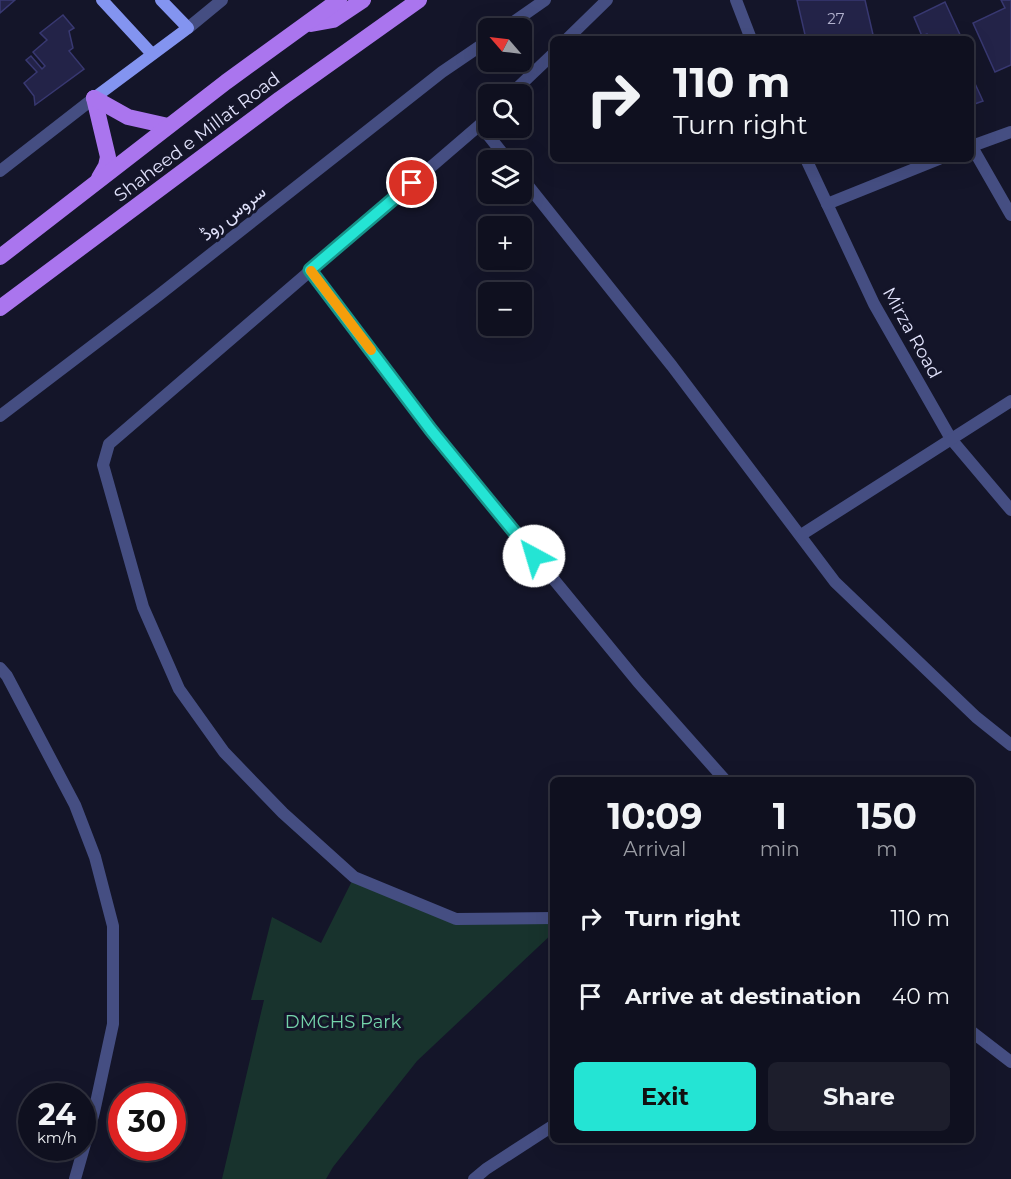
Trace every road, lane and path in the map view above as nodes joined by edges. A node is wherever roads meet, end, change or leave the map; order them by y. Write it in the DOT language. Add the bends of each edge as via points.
graph roads {
  1 [pos="102,0"];
  2 [pos="161,0"];
  3 [pos="222,0"];
  4 [pos="339,0"];
  5 [pos="363,0"];
  6 [pos="545,0"];
  7 [pos="607,0"];
  8 [pos="736,0"];
  9 [pos="415,2"];
  10 [pos="519,18"];
  11 [pos="304,25"];
  12 [pos="188,28"];
  13 [pos="570,36"];
  14 [pos="751,36"];
  15 [pos="478,47"];
  16 [pos="152,54"];
  17 [pos="550,57"];
  18 [pos="521,84"];
  19 [pos="94,98"];
  20 [pos="168,126"];
  21 [pos="478,127"];
  22 [pos="1011,132"];
  23 [pos="974,145"];
  24 [pos="974,150"];
  25 [pos="807,162"];
  26 [pos="932,162"];
  27 [pos="0,171"];
  28 [pos="99,179"];
  29 [pos="532,191"];
  30 [pos="827,204"];
  31 [pos="1011,216"];
  32 [pos="0,257"];
  33 [pos="310,270"];
  34 [pos="2,308"];
  35 [pos="1011,401"];
  36 [pos="0,416"];
  37 [pos="951,440"];
  38 [pos="1011,510"];
  39 [pos="801,534"];
  40 [pos="0,668"];
  41 [pos="1011,744"];
  42 [pos="722,777"];
  43 [pos="550,918"];
  44 [pos="974,1034"];
  45 [pos="1011,1062"];
  46 [pos="550,1128"];
  47 [pos="75,1179"];
  48 [pos="474,1179"];
  1 -- 16 [label="main road"];
  2 -- 12 [label="main road"];
  3 -- 12 [label="street"];
  4 -- 11 [label="main road, Shaheed e Millat Road"];
  5 -- 11 [label="main road" via="333,20"];
  6 -- 10 [label="street"];
  7 -- 13 [label="street"];
  8 -- 14 [label="street"];
  9 -- 34 [label="main road, Shaheed e Millat Road"];
  11 -- 20 [label="main road, Shaheed e Millat Road"];
  12 -- 16 [label="main road"];
  15 -- 36 [label="street, سروس روڈ"];
  16 -- 19 [label="main road"];
  17 -- 18 [label="street"];
  19 -- 20 [label="main road" via="128,117"];
  19 -- 27 [label="street"];
  19 -- 28 [label="main road" via="108,157"];
  20 -- 28 [label="main road, Shaheed e Millat Road"];
  21 -- 33 [label="street"];
  22 -- 23 [label="street"];
  24 -- 31 [label="street"];
  25 -- 30 [label="street, Mirza Road"];
  26 -- 30 [label="street"];
  28 -- 32 [label="main road, Shaheed e Millat Road"];
  29 -- 39 [label="street"];
  30 -- 37 [label="street, Mirza Road" via="874,304"];
  33 -- 42 [label="street" via="431,430 638,682"];
  33 -- 43 [label="street" via="109,444 103,465 143,607 179,689 224,752 283,813 354,877 456,919"];
  35 -- 37 [label="street"];
  37 -- 38 [label="street, Mirza Road"];
  37 -- 39 [label="street"];
  39 -- 41 [label="street" via="835,582 976,717"];
  40 -- 47 [label="street" via="75,806 95,857 113,926 113,1024"];
  44 -- 45 [label="street"];
  46 -- 48 [label="street"];
}
